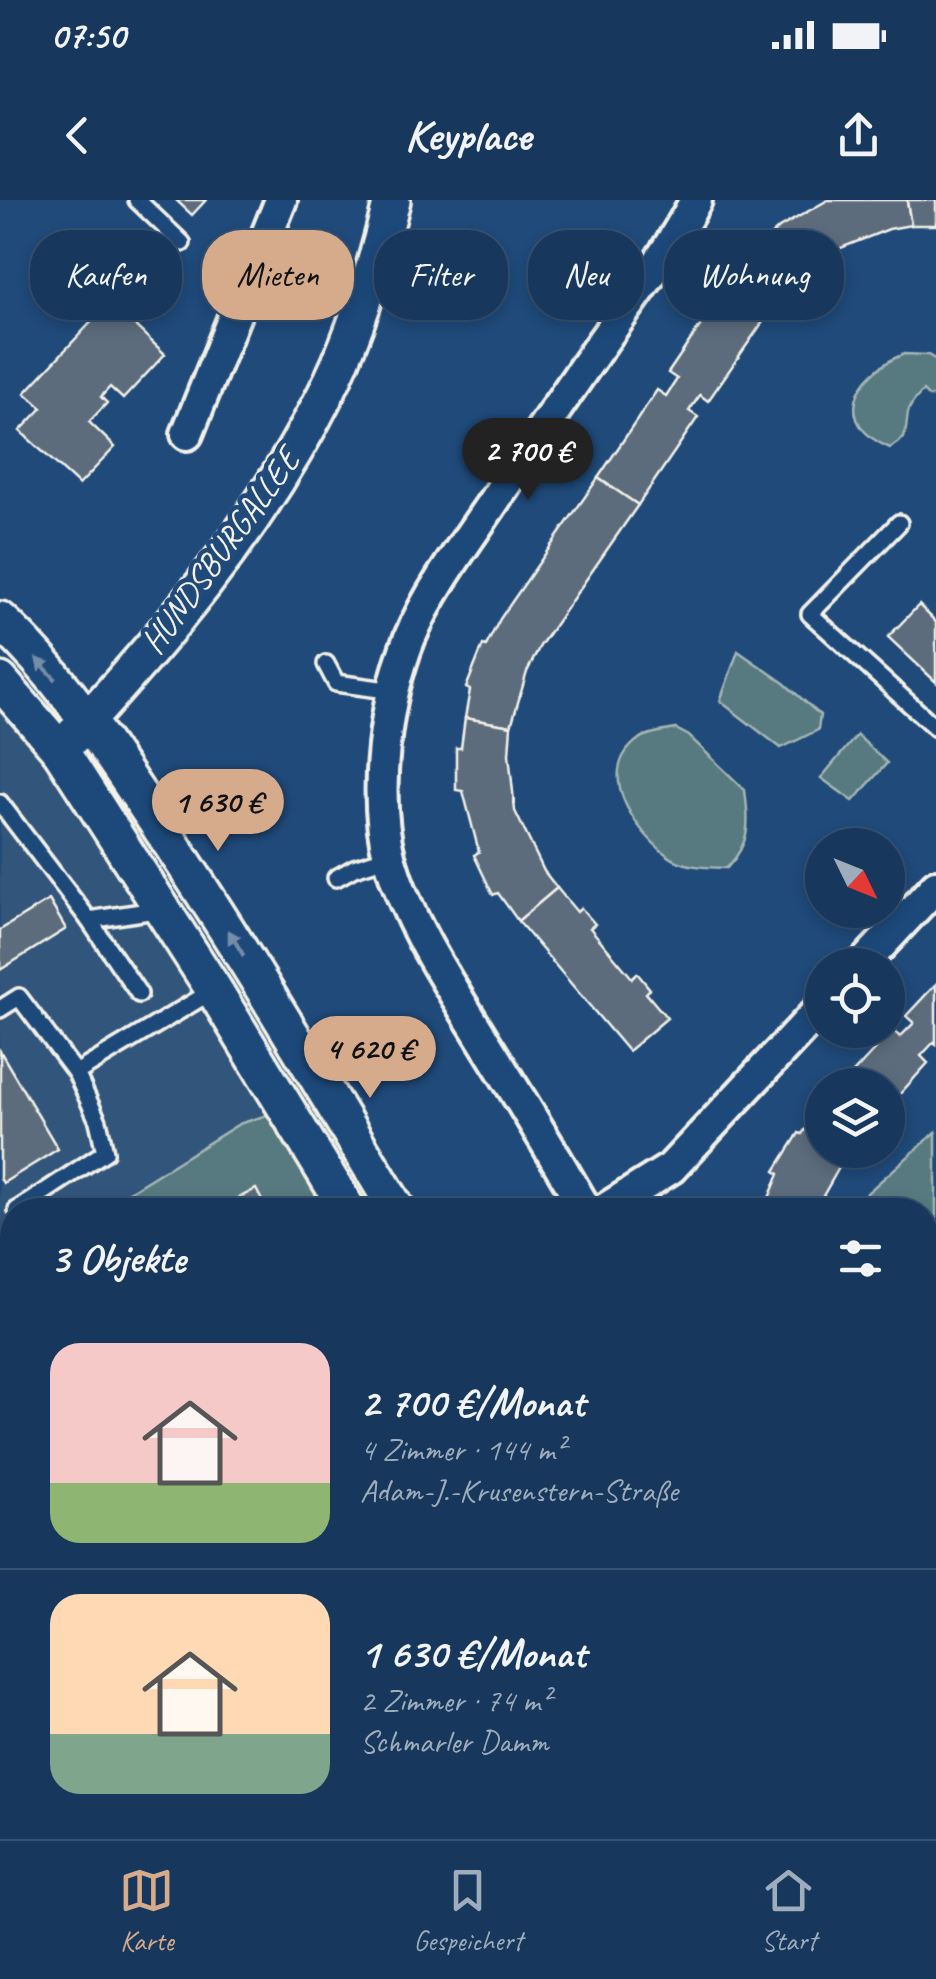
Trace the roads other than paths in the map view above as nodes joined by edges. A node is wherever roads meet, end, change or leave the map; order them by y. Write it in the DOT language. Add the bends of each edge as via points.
graph roads {
  1 [pos="137,200"];
  2 [pos="280,200"];
  3 [pos="392,200"];
  4 [pos="696,200"];
  5 [pos="168,230"];
  6 [pos="187,434"];
  7 [pos="900,523"];
  8 [pos="0,620"];
  9 [pos="326,664"];
  10 [pos="0,680"];
  11 [pos="394,691"];
  12 [pos="88,720"];
  13 [pos="936,728"];
  14 [pos="60,750"];
  15 [pos="0,804"];
  16 [pos="389,857"];
  17 [pos="336,878"];
  18 [pos="936,886"];
  19 [pos="163,908"];
  20 [pos="89,920"];
  21 [pos="878,948"];
  22 [pos="214,990"];
  23 [pos="140,994"];
  24 [pos="0,1009"];
  25 [pos="805,1025"];
  26 [pos="76,1073"];
  27 [pos="34,1198"];
  28 [pos="341,1198"];
  29 [pos="390,1198"];
  30 [pos="579,1198"];
  31 [pos="623,1198"];
  1 -- 5 [label="lane"];
  2 -- 6 [label="street"];
  3 -- 12 [label="street, HUNDSBURGALLEE" via="354,328 290,460 176,618"];
  4 -- 11 [label="street" via="431,596"];
  7 -- 13 [label="lane" via="810,614"];
  12 -- 8 [label="street, one-way"];
  9 -- 11 [label="lane" via="336,683"];
  10 -- 14 [label="street"];
  11 -- 16 [label="street" via="381,788"];
  12 -- 14 [label="street, HUNDSBURGALLEE"];
  29 -- 12 [label="street, one-way" via="213,904"];
  14 -- 19 [label="street"];
  15 -- 20 [label="lane"];
  16 -- 17 [label="lane"];
  16 -- 30 [label="street" via="442,972"];
  18 -- 21 [label="street"];
  19 -- 20 [label="lane"];
  19 -- 22 [label="street"];
  20 -- 23 [label="lane"];
  22 -- 26 [label="lane"];
  22 -- 28 [label="street"];
  24 -- 26 [label="lane" via="19,997"];
  25 -- 31 [label="street" via="671,1168"];
  26 -- 27 [label="lane" via="105,1152"];
}
